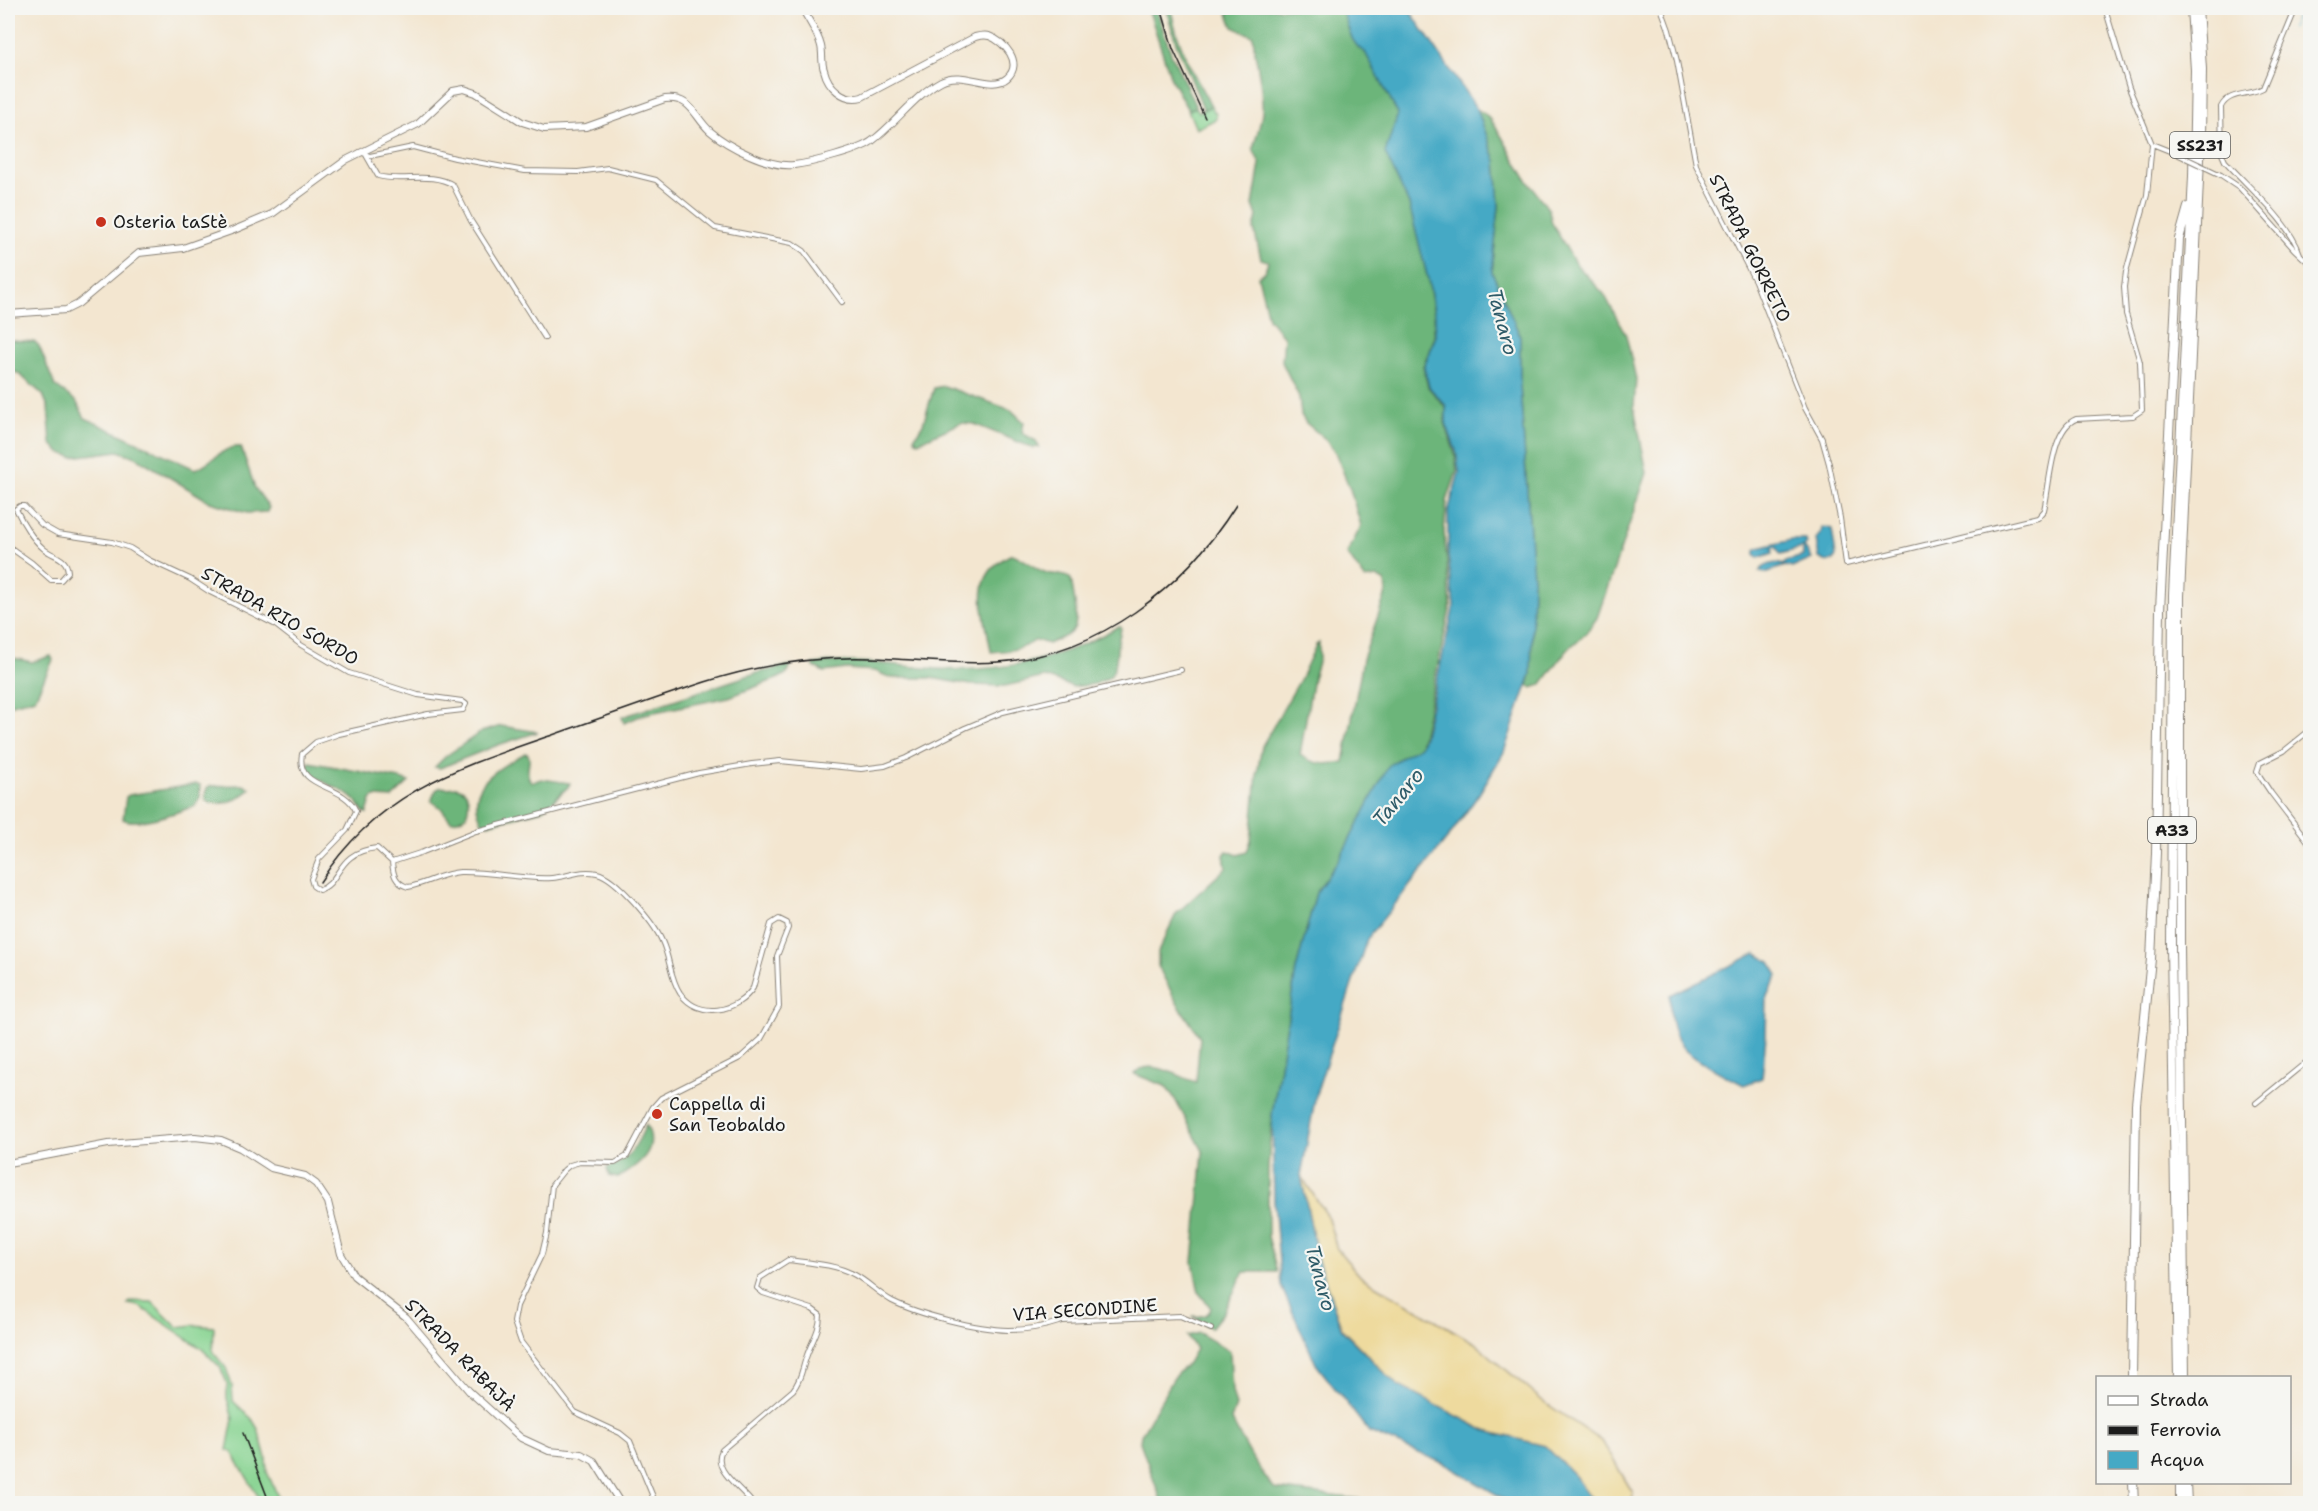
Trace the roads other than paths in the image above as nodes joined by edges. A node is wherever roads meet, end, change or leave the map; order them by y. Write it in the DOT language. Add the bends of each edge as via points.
graph roads {
  1 [pos="802,8"];
  2 [pos="1661,8"];
  3 [pos="2104,8"];
  4 [pos="2191,8"];
  5 [pos="2198,8"];
  6 [pos="2296,8"];
  7 [pos="2152,144"];
  8 [pos="363,153"];
  9 [pos="2193,176"];
  10 [pos="2300,254"];
  11 [pos="2310,264"];
  12 [pos="2190,283"];
  13 [pos="842,302"];
  14 [pos="8,314"];
  15 [pos="545,338"];
  16 [pos="8,546"];
  17 [pos="1181,670"];
  18 [pos="2310,730"];
  19 [pos="2310,844"];
  20 [pos="392,862"];
  21 [pos="2310,1059"];
  22 [pos="2256,1103"];
  23 [pos="8,1163"];
  24 [pos="1211,1329"];
  25 [pos="2132,1376"];
  26 [pos="2178,1376"];
  27 [pos="2185,1376"];
  28 [pos="2133,1484"];
  29 [pos="2180,1484"];
  30 [pos="2186,1484"];
  31 [pos="621,1503"];
  32 [pos="656,1503"];
  33 [pos="753,1503"];
  34 [pos="2134,1503"];
  35 [pos="2180,1503"];
  36 [pos="2187,1503"];
  1 -- 8 [label="main road" via="820,44 827,78 840,94 850,99 862,97 975,37 989,36 1005,48 1013,58 1013,71 1006,80 995,83 961,76 948,78 924,94 870,143 793,165 765,160 726,142 709,130 685,102 675,98 586,127 544,129 522,122 464,89 453,91 408,131"];
  2 -- 7 [label="street, STRADA GORRETO" via="1677,61 1696,165 1755,281 1821,439 1846,564 2037,518 2044,510 2060,435 2069,422 2133,416 2142,410 2140,362 2126,314 2124,287 2147,195"];
  3 -- 7 [label="street" via="2129,88"];
  4 -- 9 [label="highway, SS231" via="2195,70"];
  5 -- 12 [label="highway, SS231" via="2201,137"];
  6 -- 10 [label="street" via="2263,88 2231,97 2221,107 2225,161 2268,207 2297,244"];
  7 -- 10 [label="street, bridge" via="2221,175 2239,188"];
  8 -- 13 [label="street" via="413,147 525,171 608,168 656,180 715,228 792,243 804,251"];
  8 -- 14 [label="main road" via="284,207 254,222 183,248 140,252 74,307 58,312"];
  8 -- 15 [label="street" via="378,176 424,178 453,185 471,221"];
  9 -- 12 [label="highway, SS231"];
  9 -- 25 [label="highway" via="2179,239 2175,307 2160,610 2152,947 2136,1104"];
  10 -- 11 [label="street"];
  12 -- 26 [label="highway, A33" via="2173,596 2171,946"];
  12 -- 27 [label="highway, A33" via="2180,596"];
  16 -- 20 [label="street, STRADA RIO SORDO" via="51,580 61,580 68,572 62,558 45,550 22,520 16,509 24,506 36,520 58,534 121,544 190,579 274,624 349,673 418,695 466,704 464,710 339,734 316,742 302,754 301,767 307,777 348,799 356,811 347,830 319,859 310,879 313,886 325,888 348,858 364,849 377,848"];
  17 -- 20 [label="street" via="1003,712 885,766 861,770 780,761 699,773 476,831"];
  18 -- 19 [label="street" via="2284,752 2260,763 2257,772"];
  20 -- 32 [label="street" via="395,879 408,886 458,872 549,878 583,872 605,876 656,931 681,994 706,1010 725,1009 748,996 771,924 779,919 787,923 777,956 779,1007 761,1039 740,1058 661,1098 627,1156 615,1163 580,1162 564,1170 551,1186 542,1254 517,1306 514,1322 521,1342 575,1412 630,1441"];
  21 -- 22 [label="street"];
  23 -- 31 [label="main road, STRADA RABAJÀ" via="108,1144 195,1137 221,1140 271,1168 305,1176 328,1202 341,1254 354,1276 406,1317 469,1391 521,1438 549,1451 581,1454 594,1461"];
  24 -- 33 [label="street, VIA SECONDINE" via="1180,1316 1062,1322 1006,1330 929,1314 892,1301 854,1274 833,1266 788,1260 760,1278 757,1288 812,1309 820,1315 818,1330 797,1385 722,1450 718,1459 723,1472"];
  28 -- 34 [label="highway"];
  29 -- 35 [label="highway"];
  30 -- 36 [label="highway"];
}
